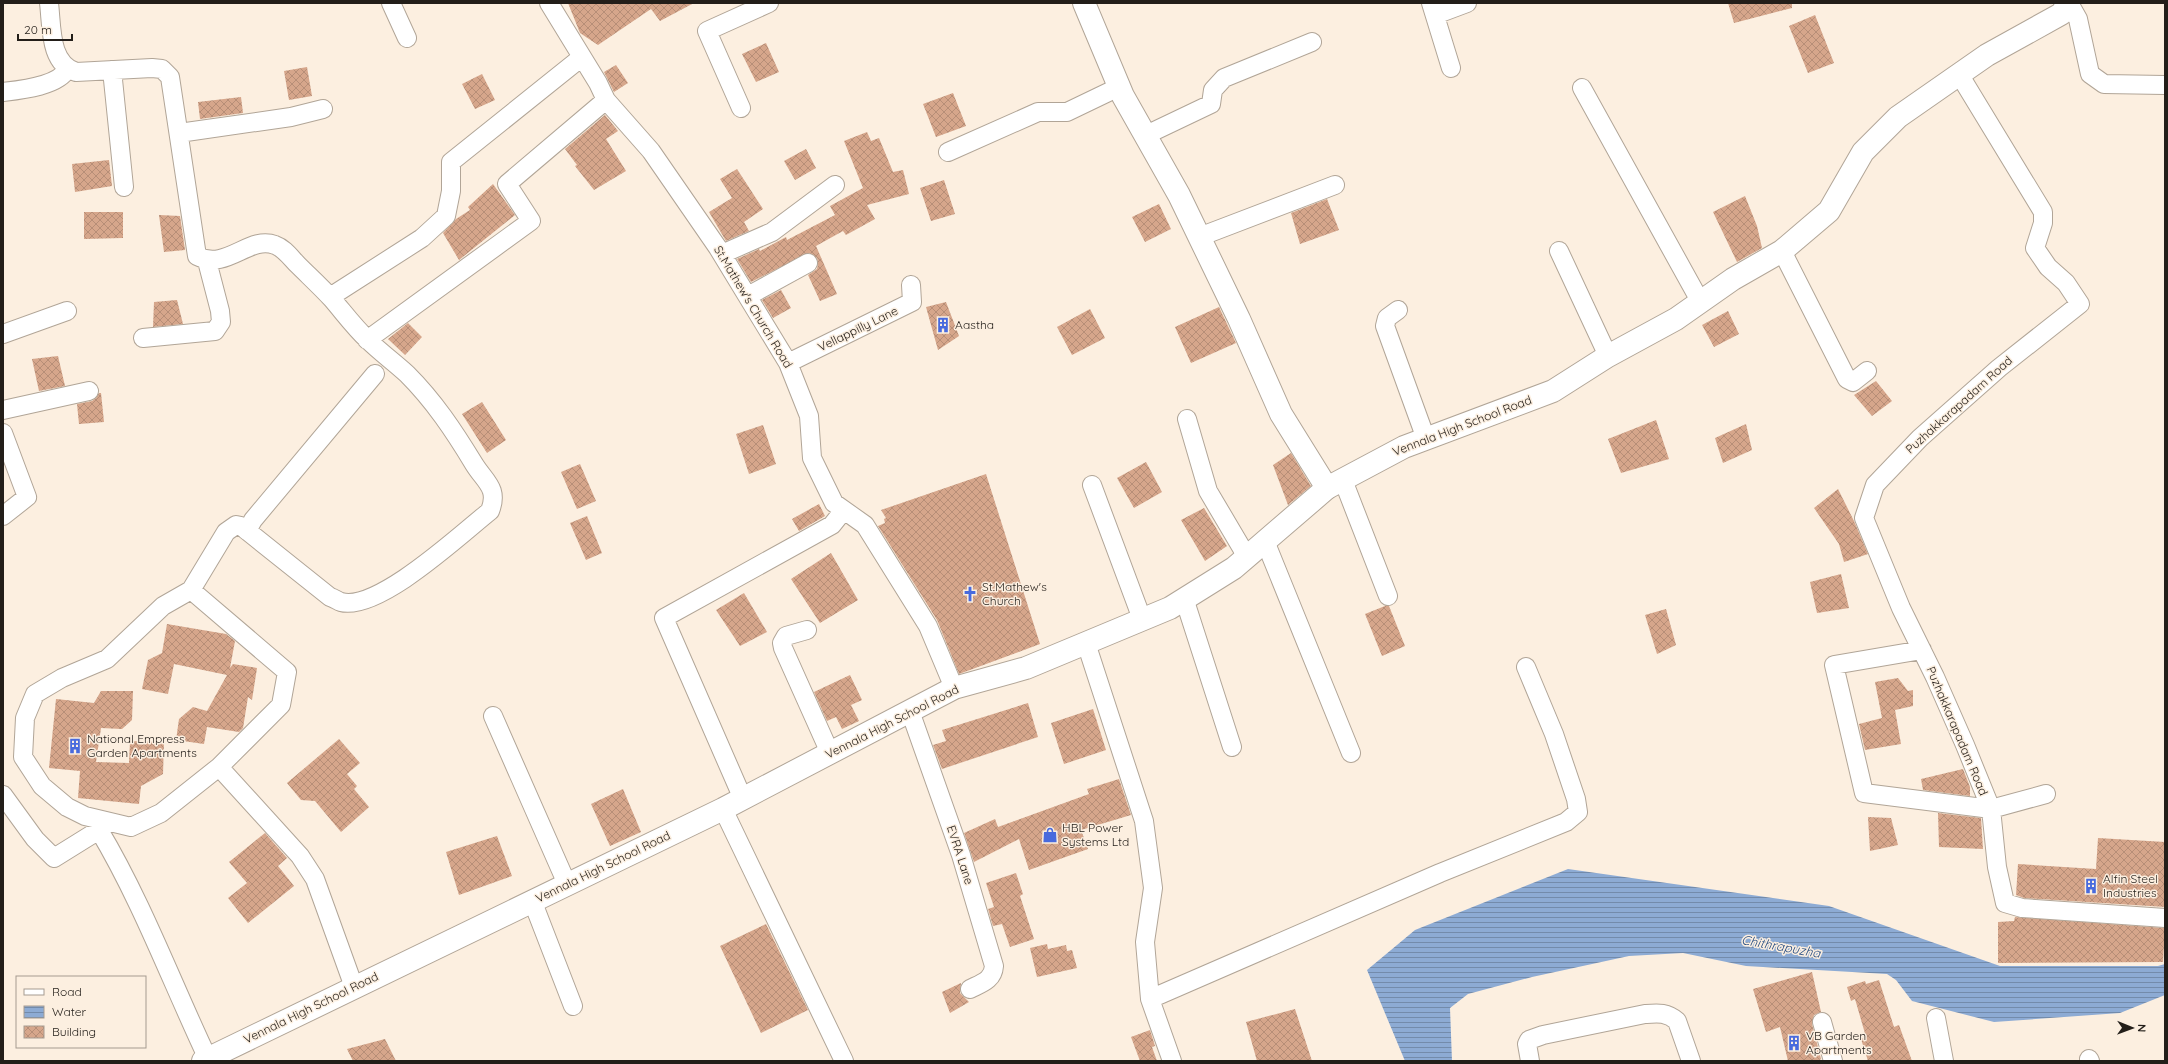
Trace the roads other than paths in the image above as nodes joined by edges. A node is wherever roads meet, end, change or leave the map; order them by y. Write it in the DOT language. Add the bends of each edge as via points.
graph roads {
  1 [pos="50,3"];
  2 [pos="391,3"];
  3 [pos="548,3"];
  4 [pos="769,3"];
  5 [pos="1084,3"];
  6 [pos="1467,3"];
  7 [pos="2069,3"];
  8 [pos="1433,9"];
  9 [pos="407,38"];
  10 [pos="1312,42"];
  11 [pos="582,57"];
  12 [pos="1451,68"];
  13 [pos="67,69"];
  14 [pos="112,70"];
  15 [pos="1958,74"];
  16 [pos="2165,85"];
  17 [pos="1119,87"];
  18 [pos="1582,88"];
  19 [pos="3,92"];
  20 [pos="606,100"];
  21 [pos="741,108"];
  22 [pos="323,110"];
  23 [pos="179,133"];
  24 [pos="1146,135"];
  25 [pos="948,152"];
  26 [pos="835,185"];
  27 [pos="1335,185"];
  28 [pos="124,187"];
  29 [pos="1199,237"];
  30 [pos="1559,251"];
  31 [pos="1782,251"];
  32 [pos="722,254"];
  33 [pos="207,261"];
  34 [pos="808,263"];
  35 [pos="911,285"];
  36 [pos="748,296"];
  37 [pos="330,297"];
  38 [pos="1700,301"];
  39 [pos="1398,310"];
  40 [pos="68,311"];
  41 [pos="3,334"];
  42 [pos="143,338"];
  43 [pos="367,340"];
  44 [pos="1608,356"];
  45 [pos="788,363"];
  46 [pos="1867,371"];
  47 [pos="375,374"];
  48 [pos="88,391"];
  49 [pos="3,410"];
  50 [pos="1187,419"];
  51 [pos="3,433"];
  52 [pos="1426,439"];
  53 [pos="1092,484"];
  54 [pos="1335,484"];
  55 [pos="844,510"];
  56 [pos="3,516"];
  57 [pos="247,532"];
  58 [pos="1265,541"];
  59 [pos="1247,557"];
  60 [pos="191,590"];
  61 [pos="1388,596"];
  62 [pos="1184,598"];
  63 [pos="1142,619"];
  64 [pos="807,630"];
  65 [pos="1086,642"];
  66 [pos="1922,650"];
  67 [pos="1526,666"];
  68 [pos="954,688"];
  69 [pos="910,711"];
  70 [pos="494,716"];
  71 [pos="1232,746"];
  72 [pos="1350,753"];
  73 [pos="830,754"];
  74 [pos="219,767"];
  75 [pos="2046,794"];
  76 [pos="3,795"];
  77 [pos="743,798"];
  78 [pos="723,809"];
  79 [pos="1991,809"];
  80 [pos="567,884"];
  81 [pos="532,900"];
  82 [pos="2165,918"];
  83 [pos="354,987"];
  84 [pos="970,989"];
  85 [pos="1150,999"];
  86 [pos="573,1006"];
  87 [pos="1936,1018"];
  88 [pos="1822,1022"];
  89 [pos="206,1060"];
  90 [pos="844,1061"];
  91 [pos="1172,1061"];
  92 [pos="1530,1061"];
  93 [pos="1691,1061"];
  94 [pos="1833,1061"];
  95 [pos="1944,1061"];
  1 -- 13 [label="street" via="55,50"];
  2 -- 9 [label="street"];
  3 -- 11 [label="street, St.Mathew's Church Road"];
  4 -- 21 [label="street" via="707,31"];
  5 -- 17 [label="main road"];
  6 -- 8 [label="street"];
  7 -- 15 [label="main road, Vennala High School Road" via="2061,14"];
  7 -- 16 [label="street" via="2078,19 2090,74 2104,84"];
  8 -- 12 [label="street"];
  10 -- 24 [label="street" via="1224,78 1213,90 1211,104"];
  11 -- 20 [label="street, St.Mathew's Church Road"];
  11 -- 37 [label="street" via="451,162 451,191 446,216 422,238"];
  13 -- 14 [label="street" via="76,72"];
  13 -- 19 [label="street" via="50,82"];
  14 -- 23 [label="street" via="162,69 170,77"];
  14 -- 28 [label="street"];
  15 -- 31 [label="main road, Vennala High School Road" via="1898,117 1878,135 1863,152 1829,210"];
  15 -- 66 [label="street, Puzhakkarapadam Road" via="2043,212 2043,223 2035,248 2048,267 2066,283 2080,304 1993,373 1920,438 1875,485 1864,518 1901,608"];
  17 -- 24 [label="main road"];
  17 -- 25 [label="street" via="1067,112 1038,112"];
  18 -- 38 [label="street"];
  20 -- 32 [label="street, St.Mathew's Church Road" via="651,151"];
  20 -- 43 [label="street" via="507,184 531,220"];
  22 -- 23 [label="street"];
  23 -- 33 [label="street" via="197,256"];
  24 -- 29 [label="main road"];
  26 -- 32 [label="street" via="772,232"];
  27 -- 29 [label="street"];
  29 -- 54 [label="main road" via="1281,414"];
  30 -- 44 [label="street"];
  31 -- 38 [label="main road, Vennala High School Road"];
  31 -- 46 [label="street" via="1847,379 1853,382"];
  32 -- 36 [label="street, St.Mathew's Church Road"];
  33 -- 37 [label="street" via="218,260 264,244 275,244"];
  33 -- 42 [label="street" via="220,311 220,322 215,331"];
  34 -- 36 [label="street"];
  35 -- 45 [label="street, Vellappilly Lane" via="912,302"];
  36 -- 45 [label="street, St.Mathew's Church Road"];
  37 -- 43 [label="street"];
  38 -- 44 [label="main road, Vennala High School Road" via="1676,318"];
  39 -- 52 [label="street" via="1386,318 1385,326"];
  40 -- 41 [label="street"];
  43 -- 57 [label="street" via="407,374 446,418 493,490 494,502 490,511 395,586 358,602 342,602 330,597"];
  44 -- 52 [label="main road, Vennala High School Road" via="1553,391"];
  45 -- 55 [label="street, St.Mathew's Church Road" via="809,416 812,458 834,503"];
  47 -- 57 [label="street" via="253,520"];
  48 -- 49 [label="street"];
  50 -- 59 [label="street" via="1208,491"];
  51 -- 56 [label="street" via="27,497"];
  52 -- 54 [label="main road, Vennala High School Road" via="1404,447"];
  53 -- 63 [label="street"];
  54 -- 58 [label="main road, Vennala High School Road"];
  54 -- 61 [label="street"];
  55 -- 68 [label="street, St.Mathew's Church Road" via="865,525 928,626"];
  55 -- 77 [label="street" via="832,525 664,618"];
  57 -- 60 [label="street" via="242,526 236,525 226,532"];
  58 -- 59 [label="main road, Vennala High School Road"];
  58 -- 72 [label="street"];
  59 -- 62 [label="main road, Vennala High School Road" via="1234,568"];
  60 -- 74 [label="street" via="287,672 282,705"];
  60 -- 74 [label="street" via="163,606 107,659 62,678 35,694 25,718 23,758 42,786 68,808 85,816 131,827 161,813"];
  62 -- 63 [label="main road, Vennala High School Road" via="1170,608"];
  62 -- 71 [label="street"];
  63 -- 65 [label="main road, Vennala High School Road"];
  64 -- 73 [label="street" via="786,636 782,643"];
  65 -- 68 [label="main road, Vennala High School Road" via="1026,668"];
  65 -- 85 [label="street" via="1144,821 1153,888 1145,942"];
  66 -- 79 [label="street, Puzhakkarapadam Road" via="1965,744"];
  66 -- 79 [label="street" via="1834,664 1864,793"];
  67 -- 85 [label="street" via="1554,734 1578,812 1566,822 1440,873"];
  68 -- 69 [label="main road, Vennala High School Road"];
  69 -- 73 [label="main road, Vennala High School Road"];
  69 -- 84 [label="street, EVRA Lane" via="961,855 994,966 989,980"];
  70 -- 80 [label="street"];
  73 -- 77 [label="main road, Vennala High School Road"];
  74 -- 83 [label="street" via="300,856 315,879"];
  75 -- 79 [label="street, Puzhakkarapadam Road"];
  76 -- 89 [label="street" via="35,839 54,858 98,830 136,900"];
  77 -- 78 [label="main road, Vennala High School Road"];
  78 -- 80 [label="main road, Vennala High School Road"];
  78 -- 90 [label="street"];
  79 -- 82 [label="street" via="1997,867 2005,903 2022,908"];
  80 -- 81 [label="main road, Vennala High School Road"];
  81 -- 83 [label="main road, Vennala High School Road"];
  81 -- 86 [label="street"];
  83 -- 89 [label="main road, Vennala High School Road"];
  85 -- 91 [label="street"];
  87 -- 95 [label="street"];
  88 -- 94 [label="street"];
  92 -- 93 [label="street" via="1527,1044 1529,1040 1645,1014 1662,1013 1672,1016 1677,1021"];
}
